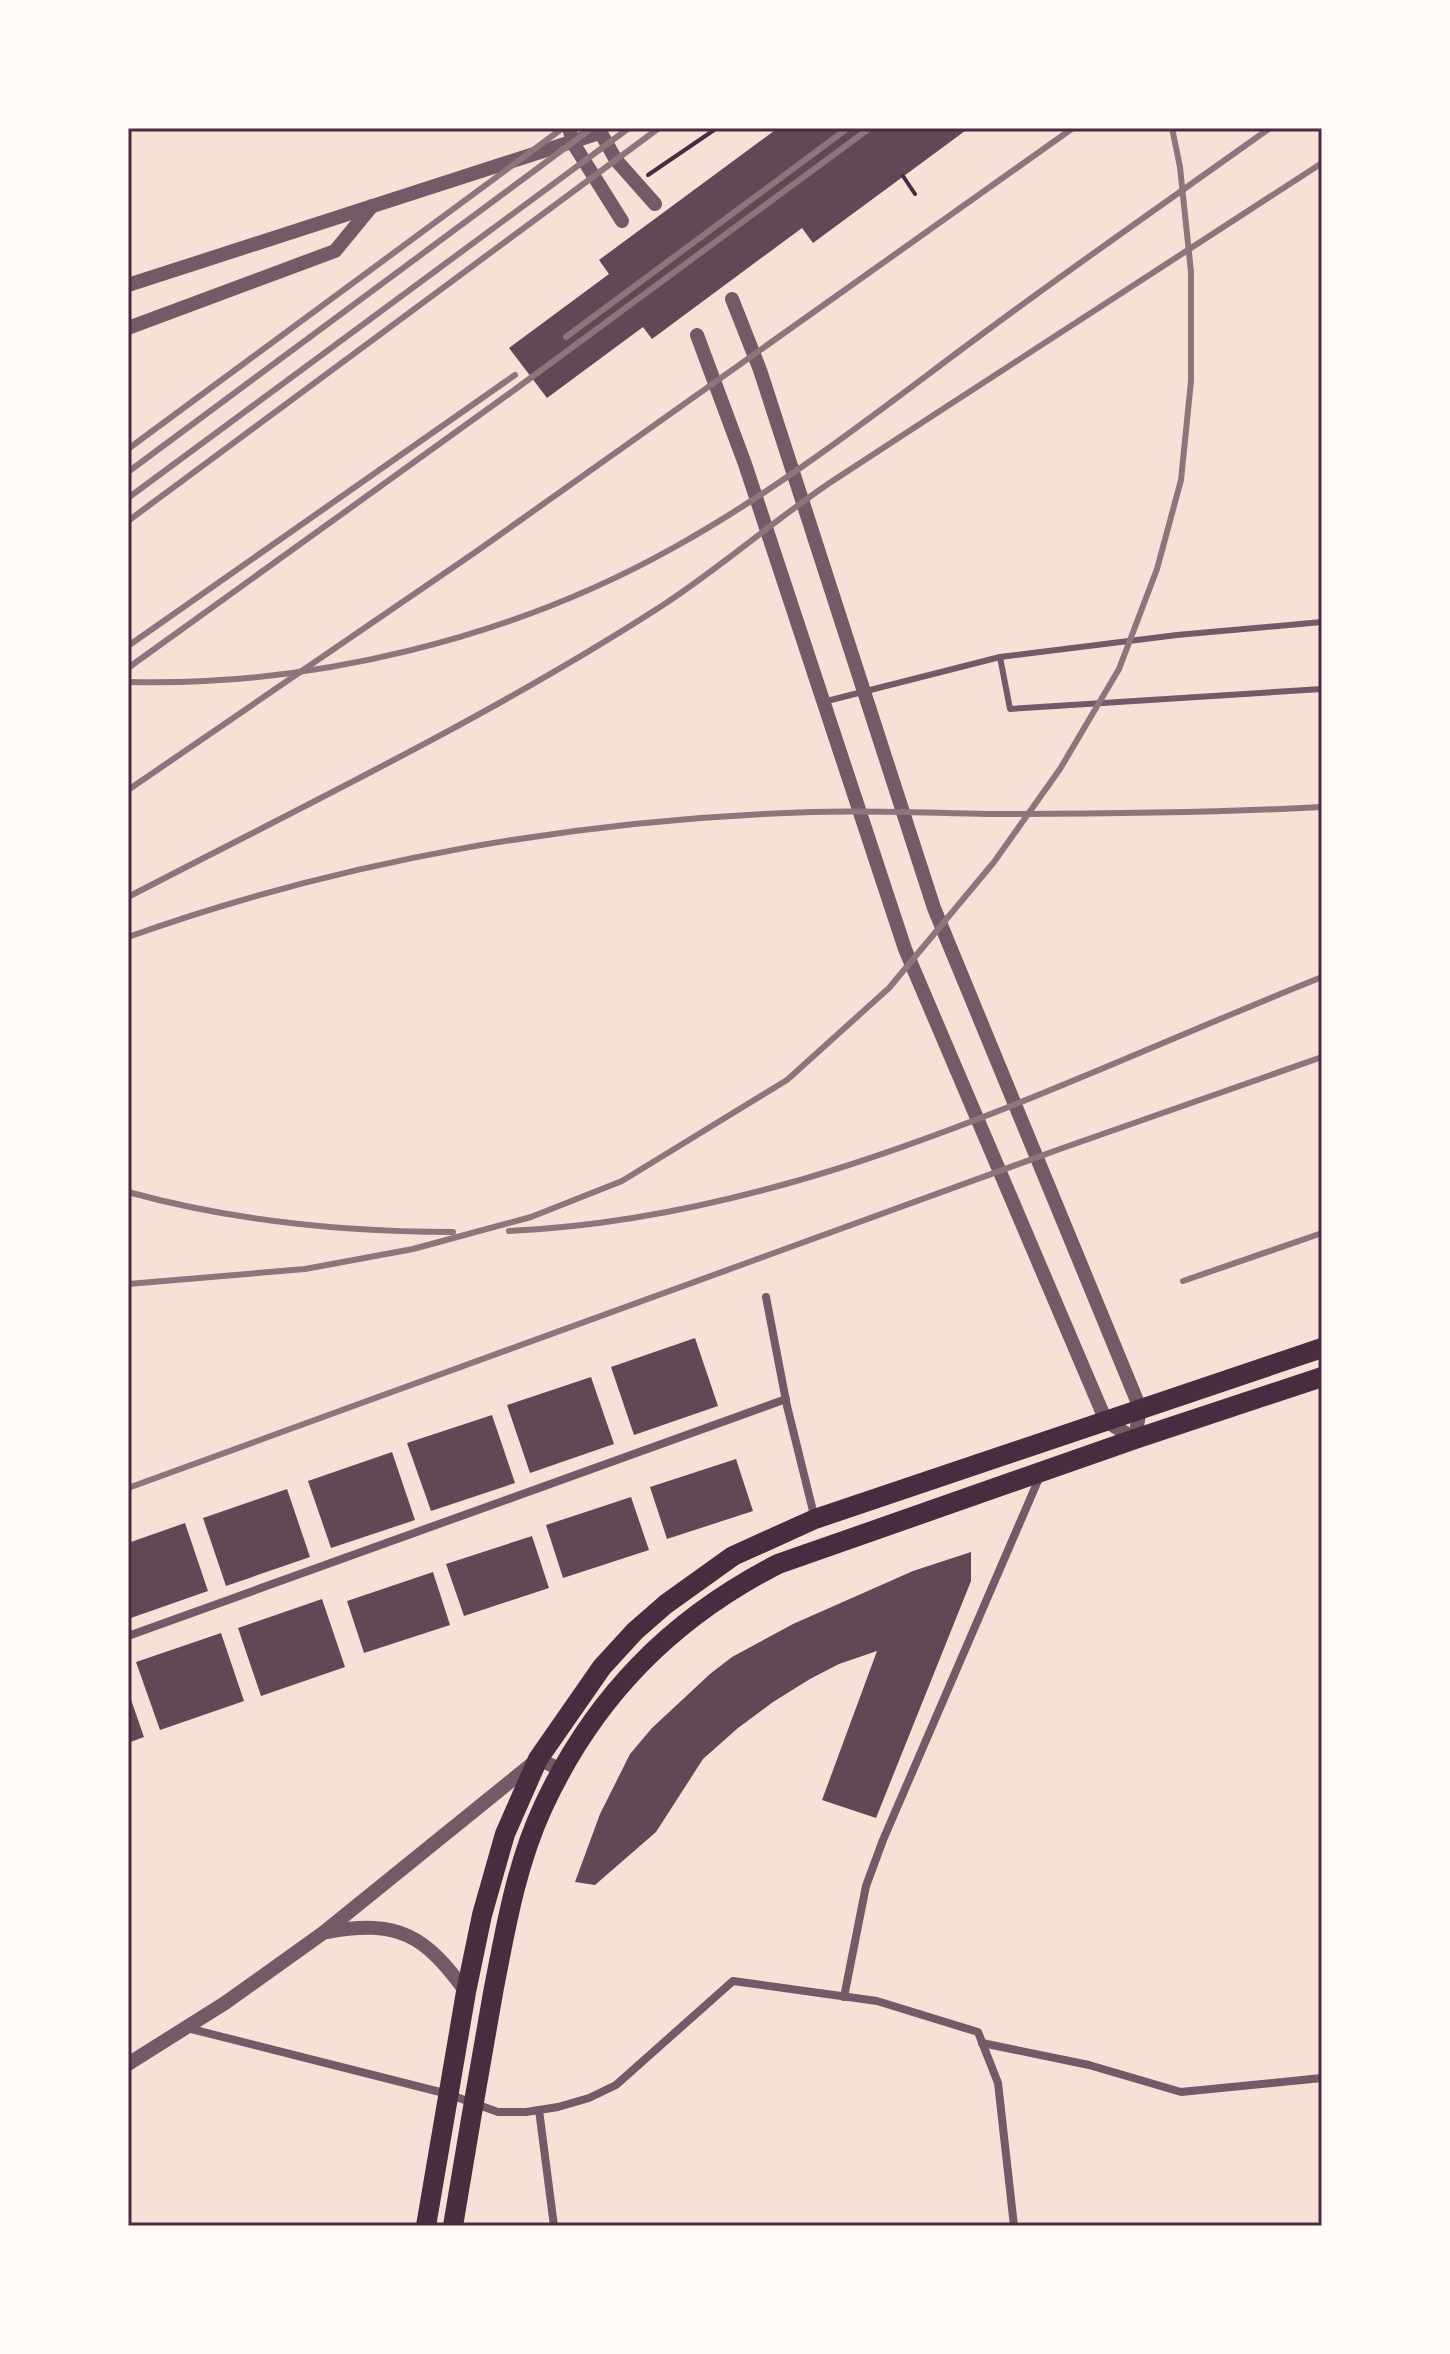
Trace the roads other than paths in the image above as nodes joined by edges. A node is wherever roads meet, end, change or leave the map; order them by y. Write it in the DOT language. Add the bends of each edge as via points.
graph roads {
  1 [pos="599,130"];
  2 [pos="571,136"];
  3 [pos="655,204"];
  4 [pos="373,205"];
  5 [pos="622,221"];
  6 [pos="128,285"];
  7 [pos="732,299"];
  8 [pos="128,328"];
  9 [pos="697,335"];
  10 [pos="1322,622"];
  11 [pos="1000,657"];
  12 [pos="1322,689"];
  13 [pos="864,692"];
  14 [pos="823,702"];
  15 [pos="766,1297"];
  16 [pos="1322,1348"];
  17 [pos="1322,1377"];
  18 [pos="786,1399"];
  19 [pos="1140,1408"];
  20 [pos="1106,1421"];
  21 [pos="1135,1439"];
  22 [pos="1042,1471"];
  23 [pos="815,1519"];
  24 [pos="128,1636"];
  25 [pos="538,1759"];
  26 [pos="562,1770"];
  27 [pos="323,1933"];
  28 [pos="466,1992"];
  29 [pos="844,1997"];
  30 [pos="187,2028"];
  31 [pos="982,2043"];
  32 [pos="128,2064"];
  33 [pos="1322,2078"];
  34 [pos="448,2094"];
  35 [pos="474,2104"];
  36 [pos="539,2110"];
  37 [pos="426,2226"];
  38 [pos="453,2226"];
  39 [pos="554,2226"];
  40 [pos="1014,2226"];
  1 -- 2 [label="street"];
  1 -- 3 [label="street" via="616,160"];
  2 -- 4 [label="street"];
  2 -- 5 [label="street"];
  4 -- 6 [label="street"];
  4 -- 8 [label="street" via="335,251"];
  7 -- 13 [label="street"];
  9 -- 14 [label="street"];
  10 -- 11 [label="lane"];
  11 -- 12 [label="lane" via="1010,709"];
  11 -- 13 [label="lane"];
  13 -- 14 [label="lane"];
  13 -- 19 [label="street" via="934,908"];
  14 -- 20 [label="street" via="905,949"];
  15 -- 18 [label="street"];
  16 -- 19 [label="main road"];
  17 -- 21 [label="main road"];
  18 -- 23 [label="street"];
  18 -- 24 [label="street"];
  19 -- 20 [label="main road"];
  19 -- 21 [label="street"];
  20 -- 21 [label="street"];
  20 -- 23 [label="main road"];
  21 -- 22 [label="main road"];
  22 -- 26 [label="main road" via="817,1549 734,1587 648,1655"];
  22 -- 29 [label="street" via="878,1852"];
  23 -- 25 [label="main road" via="733,1556 666,1604 602,1667"];
  25 -- 26 [label="street"];
  25 -- 27 [label="street"];
  25 -- 28 [label="main road" via="505,1834"];
  26 -- 35 [label="main road" via="517,1879"];
  27 -- 28 [label="street" via="357,1927 409,1935 447,1965"];
  27 -- 30 [label="street"];
  28 -- 34 [label="main road"];
  29 -- 31 [label="street" via="877,2001 978,2032"];
  29 -- 36 [label="street" via="733,1981 616,2085 589,2098"];
  30 -- 32 [label="street"];
  30 -- 34 [label="street"];
  31 -- 33 [label="street" via="1089,2065 1181,2092"];
  31 -- 40 [label="street" via="998,2083"];
  34 -- 35 [label="street"];
  34 -- 37 [label="main road"];
  35 -- 36 [label="street" via="498,2112"];
  35 -- 38 [label="main road"];
  36 -- 39 [label="street"];
}
